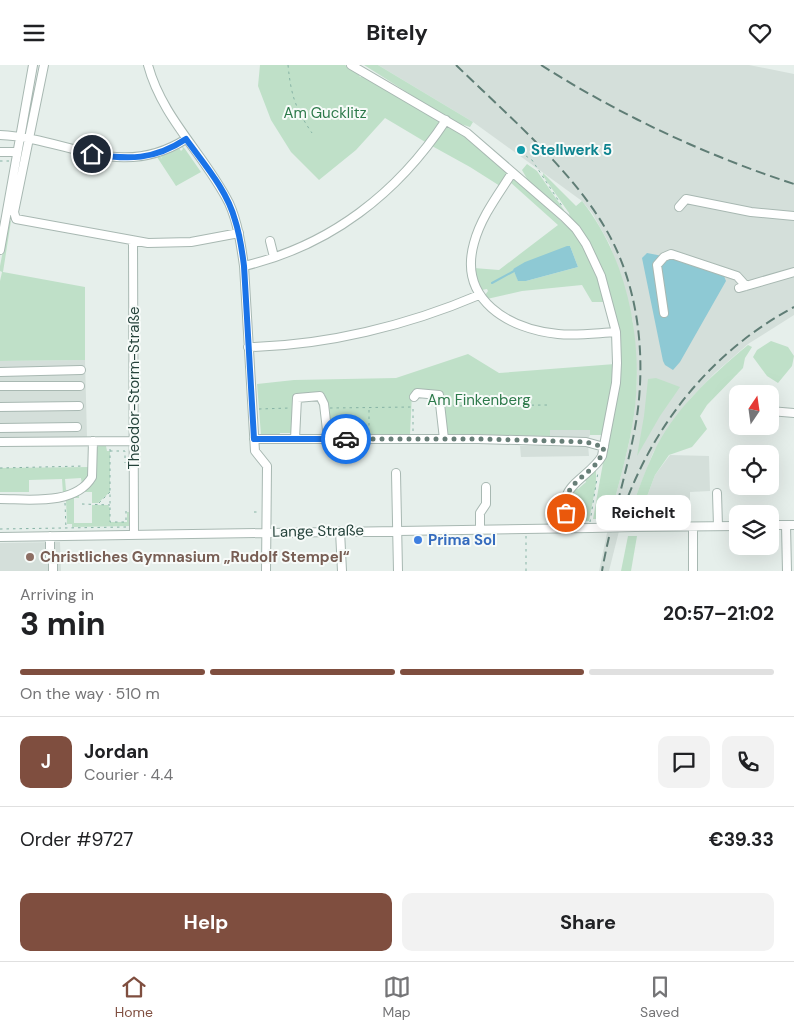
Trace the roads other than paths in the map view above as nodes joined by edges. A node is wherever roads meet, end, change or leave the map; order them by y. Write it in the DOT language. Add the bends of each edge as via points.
graph roads {
  1 [pos="33,65"];
  2 [pos="44,65"];
  3 [pos="148,65"];
  4 [pos="351,65"];
  5 [pos="446,120"];
  6 [pos="0,135"];
  7 [pos="20,136"];
  8 [pos="29,138"];
  9 [pos="186,139"];
  10 [pos="0,152"];
  11 [pos="17,152"];
  12 [pos="512,173"];
  13 [pos="678,207"];
  14 [pos="794,216"];
  15 [pos="239,233"];
  16 [pos="133,241"];
  17 [pos="270,241"];
  18 [pos="0,250"];
  19 [pos="274,257"];
  20 [pos="244,266"];
  21 [pos="794,272"];
  22 [pos="479,295"];
  23 [pos="664,313"];
  24 [pos="616,332"];
  25 [pos="248,347"];
  26 [pos="81,370"];
  27 [pos="0,372"];
  28 [pos="80,386"];
  29 [pos="0,387"];
  30 [pos="414,397"];
  31 [pos="79,406"];
  32 [pos="0,407"];
  33 [pos="779,412"];
  34 [pos="794,413"];
  35 [pos="0,427"];
  36 [pos="77,427"];
  37 [pos="254,439"];
  38 [pos="295,439"];
  39 [pos="328,439"];
  40 [pos="444,439"];
  41 [pos="93,441"];
  42 [pos="134,441"];
  43 [pos="0,443"];
  44 [pos="604,447"];
  45 [pos="396,473"];
  46 [pos="486,487"];
  47 [pos="717,493"];
  48 [pos="0,499"];
  49 [pos="790,525"];
  50 [pos="718,526"];
  51 [pos="729,526"];
  52 [pos="693,527"];
  53 [pos="567,528"];
  54 [pos="480,529"];
  55 [pos="398,530"];
  56 [pos="134,531"];
  57 [pos="340,531"];
  58 [pos="266,532"];
  59 [pos="50,536"];
  60 [pos="0,537"];
  61 [pos="53,571"];
  62 [pos="266,571"];
  63 [pos="342,571"];
  64 [pos="398,571"];
  65 [pos="693,571"];
  66 [pos="787,571"];
  1 -- 7 [label="street"];
  2 -- 8 [label="street"];
  3 -- 9 [label="street" via="163,103"];
  4 -- 5 [label="street"];
  5 -- 12 [label="street" via="473,138"];
  5 -- 19 [label="street" via="404,175 367,209 317,240"];
  6 -- 7 [label="street"];
  7 -- 8 [label="street"];
  7 -- 11 [label="street"];
  8 -- 9 [label="street" via="92,154 128,158 156,155"];
  8 -- 16 [label="street" via="14,212 16,219"];
  9 -- 15 [label="street" via="225,197"];
  10 -- 11 [label="street"];
  11 -- 18 [label="street"];
  12 -- 22 [label="street" via="490,207 473,243 471,274"];
  12 -- 24 [label="street" via="564,217 580,235 596,263"];
  13 -- 14 [label="street" via="686,199 752,212"];
  15 -- 16 [label="street" via="184,243"];
  15 -- 20 [label="street"];
  16 -- 42 [label="street, Theodor-Storm-Straße"];
  17 -- 19 [label="street"];
  19 -- 20 [label="street"];
  20 -- 25 [label="street"];
  21 -- 23 [label="street" via="743,287 737,276 671,254 657,265"];
  22 -- 24 [label="street" via="502,316 524,327 559,334"];
  22 -- 25 [label="street" via="370,330 310,342"];
  24 -- 44 [label="street" via="617,374"];
  25 -- 37 [label="street"];
  26 -- 27 [label="street"];
  28 -- 29 [label="street"];
  30 -- 40 [label="street" via="417,393 439,395"];
  31 -- 32 [label="street"];
  33 -- 34 [label="street"];
  35 -- 36 [label="street"];
  37 -- 38 [label="street"];
  37 -- 58 [label="street" via="257,455 266,466"];
  38 -- 39 [label="street"];
  38 -- 39 [label="street" via="297,398 320,396 325,408"];
  39 -- 40 [label="street"];
  40 -- 44 [label="street" via="586,442"];
  41 -- 42 [label="street"];
  41 -- 43 [label="street"];
  41 -- 48 [label="street" via="92,477 80,490 65,497"];
  42 -- 56 [label="street, Theodor-Storm-Straße" via="128,510"];
  44 -- 53 [label="street" via="598,463 567,495"];
  45 -- 55 [label="street"];
  46 -- 54 [label="street"];
  47 -- 50 [label="street"];
  49 -- 66 [label="street"];
  50 -- 51 [label="street, Lange Straße"];
  50 -- 52 [label="street, Lange Straße"];
  52 -- 53 [label="street, Lange Straße, bridge"];
  52 -- 65 [label="street"];
  53 -- 54 [label="street, Lange Straße"];
  54 -- 55 [label="street, Lange Straße"];
  55 -- 57 [label="street, Lange Straße"];
  55 -- 64 [label="street"];
  56 -- 58 [label="street, Lange Straße"];
  56 -- 59 [label="street, Lange Straße" via="66,532"];
  57 -- 58 [label="street, Lange Straße"];
  57 -- 63 [label="street"];
  58 -- 62 [label="street"];
  59 -- 60 [label="street, Lange Straße"];
  59 -- 61 [label="street"];
}
